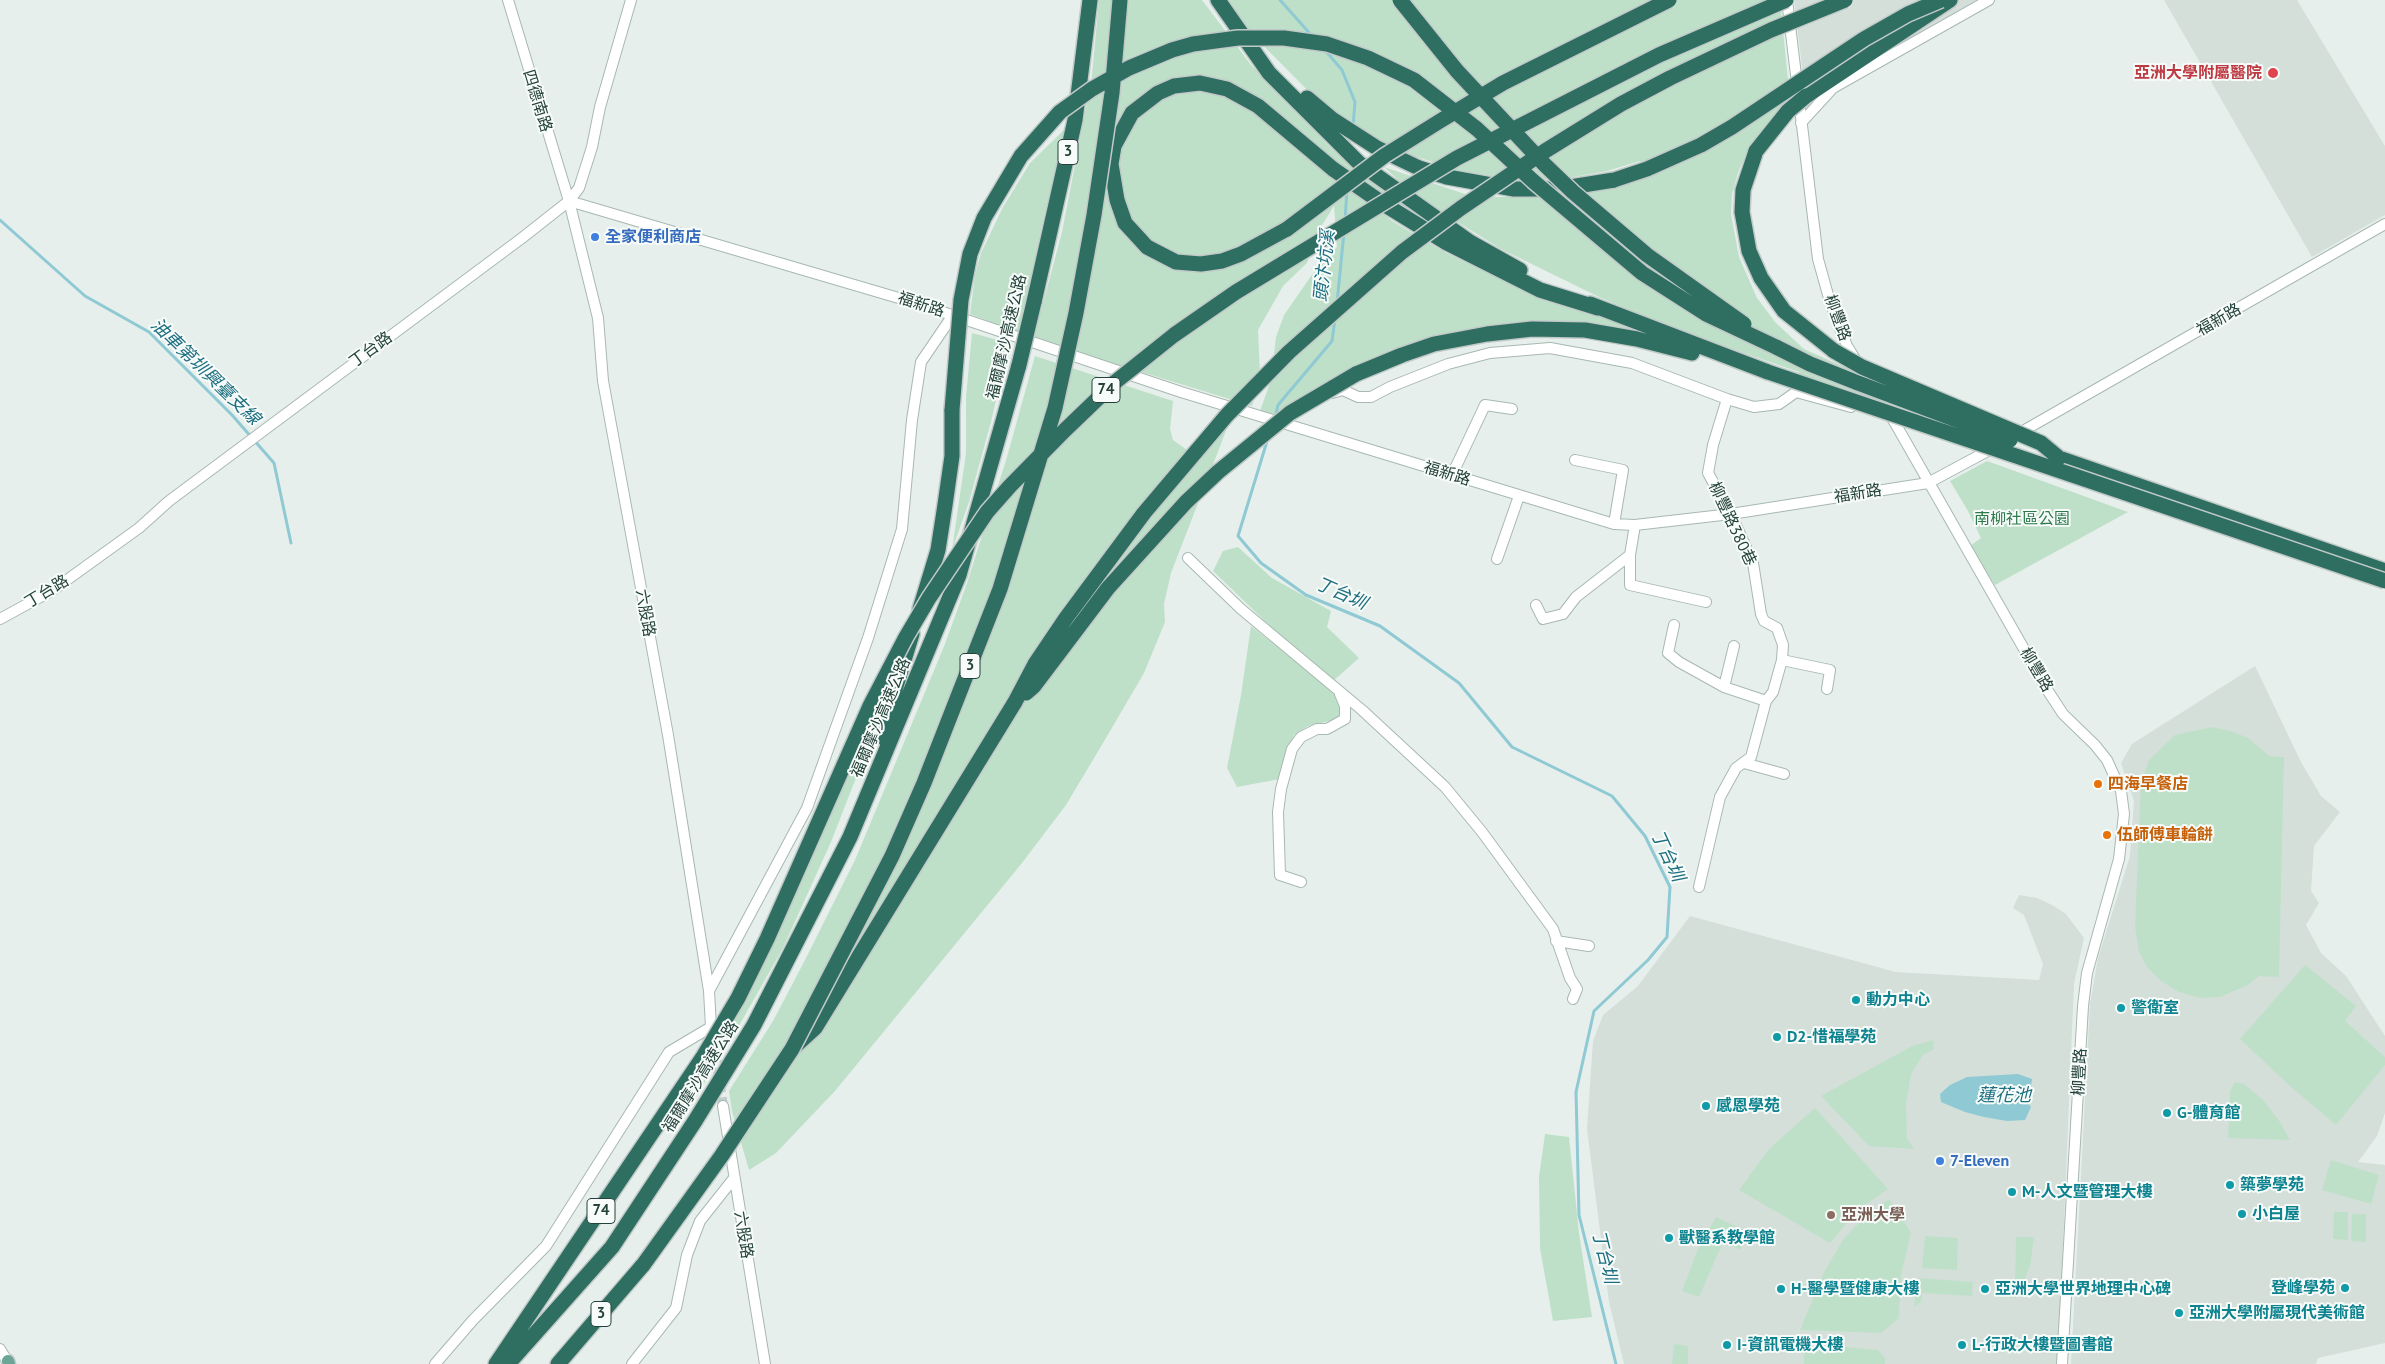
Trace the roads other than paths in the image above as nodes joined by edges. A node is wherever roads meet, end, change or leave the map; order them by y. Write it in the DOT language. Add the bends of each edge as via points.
graph roads {
  1 [pos="508,0"];
  2 [pos="631,0"];
  3 [pos="1090,0"];
  4 [pos="1120,0"];
  5 [pos="1218,0"];
  6 [pos="1400,0"];
  7 [pos="1669,0"];
  8 [pos="1786,0"];
  9 [pos="1845,0"];
  10 [pos="1941,0"];
  11 [pos="1950,0"];
  12 [pos="1989,0"];
  13 [pos="1232,20"];
  14 [pos="1801,123"];
  15 [pos="569,201"];
  16 [pos="2385,224"];
  17 [pos="1598,308"];
  18 [pos="953,315"];
  19 [pos="1776,347"];
  20 [pos="1768,372"];
  21 [pos="1727,399"];
  22 [pos="1512,409"];
  23 [pos="1893,419"];
  24 [pos="1278,421"];
  25 [pos="2059,458"];
  26 [pos="1575,460"];
  27 [pos="1452,476"];
  28 [pos="1928,483"];
  29 [pos="1519,496"];
  30 [pos="1731,514"];
  31 [pos="1614,524"];
  32 [pos="1635,525"];
  33 [pos="1630,555"];
  34 [pos="1188,558"];
  35 [pos="1496,559"];
  36 [pos="2385,571"];
  37 [pos="2385,581"];
  38 [pos="1706,602"];
  39 [pos="1536,605"];
  40 [pos="0,619"];
  41 [pos="1674,625"];
  42 [pos="1734,646"];
  43 [pos="1782,660"];
  44 [pos="1724,686"];
  45 [pos="1827,689"];
  46 [pos="1339,692"];
  47 [pos="1766,701"];
  48 [pos="1016,702"];
  49 [pos="1744,763"];
  50 [pos="881,764"];
  51 [pos="1784,774"];
  52 [pos="1300,882"];
  53 [pos="1699,887"];
  54 [pos="1556,941"];
  55 [pos="1589,946"];
  56 [pos="709,991"];
  57 [pos="1572,999"];
  58 [pos="792,1048"];
  59 [pos="723,1106"];
  60 [pos="734,1178"];
  61 [pos="0,1349"];
  62 [pos="9,1363"];
  63 [pos="435,1364"];
  64 [pos="496,1364"];
  65 [pos="508,1364"];
  66 [pos="558,1364"];
  67 [pos="632,1364"];
  68 [pos="765,1364"];
  69 [pos="2062,1364"];
  1 -- 15 [label="street, 四德南路"];
  2 -- 15 [label="street, 丁台路" via="600,107 592,147 579,188"];
  3 -- 50 [label="highway, 福爾摩沙高速公路 / 3, bridge" via="1075,120 1019,365 959,575"];
  4 -- 58 [label="highway, 3, bridge" via="1112,93 1076,313 1055,408 1020,528 1000,589 892,856"];
  5 -- 13 [label="highway"];
  6 -- 19 [label="highway, bridge" via="1457,71 1573,192 1647,255"];
  7 -- 17 [label="highway, bridge" via="1503,83 1384,156 1287,229 1222,261 1201,264 1176,262 1147,247 1125,223 1116,200 1111,164 1114,146 1132,113 1158,93 1174,86 1200,83 1227,89 1258,106 1348,179 1382,203 1447,243 1540,290"];
  8 -- 14 [label="street, 柳豐路"];
  8 -- 64 [label="highway, 74, bridge" via="1659,55 1449,163 1228,297 1114,383 1010,486 987,512 906,637 870,706 738,998 703,1057"];
  9 -- 48 [label="highway, bridge" via="1762,34 1621,104 1545,151 1402,252 1289,352 1227,415 1144,513 1066,618 1035,664"];
  10 -- 13 [label="highway, bridge" via="1864,39 1701,145 1614,180 1558,189 1514,189 1447,177 1377,148 1332,119 1285,79"];
  11 -- 25 [label="highway, bridge" via="1806,96 1774,127 1756,151 1745,182 1742,212 1745,237 1761,278 1784,311 1834,351 1862,367 2041,443"];
  12 -- 14 [label="street" via="1832,88"];
  13 -- 17 [label="highway" via="1269,73 1350,154 1470,242"];
  14 -- 23 [label="street, 柳豐路" via="1818,259 1830,302 1847,346"];
  15 -- 18 [label="street, 福新路"];
  15 -- 40 [label="street, 丁台路" via="169,501 139,528 53,590"];
  15 -- 56 [label="street, 六股路" via="598,318 603,381 668,735"];
  16 -- 28 [label="street, 福新路"];
  17 -- 20 [label="highway"];
  18 -- 24 [label="street, 福新路" via="1181,392"];
  18 -- 56 [label="street" via="921,362 902,529 868,638 810,799"];
  19 -- 25 [label="highway, bridge" via="1850,380"];
  19 -- 50 [label="highway, bridge" via="1706,314 1642,273 1477,129 1414,80 1368,58 1326,44 1284,38 1238,38 1193,44 1129,68 1060,112 1020,156 984,218 970,254 961,300 952,410 952,456 938,550 890,706"];
  20 -- 37 [label="highway, bridge"];
  20 -- 48 [label="highway, bridge" via="1638,339 1585,330 1532,329 1434,344 1356,374 1290,413 1238,454 1186,502 1108,588 1034,686"];
  21 -- 23 [label="street" via="1754,407 1779,404 1796,392"];
  21 -- 24 [label="street" via="1632,363 1550,348 1490,353 1448,364 1390,386 1371,397 1358,397 1342,390"];
  21 -- 30 [label="street, 柳豐路380巷" via="1708,473"];
  22 -- 27 [label="street" via="1485,405"];
  23 -- 28 [label="street, 柳豐路"];
  24 -- 27 [label="street, 福新路"];
  25 -- 36 [label="highway"];
  26 -- 31 [label="street" via="1623,470"];
  27 -- 29 [label="street, 福新路"];
  28 -- 30 [label="street, 福新路"];
  28 -- 69 [label="street, 柳豐路" via="2048,691 2063,714 2107,760 2121,791 2124,814 2119,858 2088,973 2083,1006"];
  29 -- 31 [label="street, 福新路"];
  29 -- 35 [label="street"];
  30 -- 32 [label="street, 福新路"];
  30 -- 43 [label="street, 柳豐路380巷" via="1753,562 1761,614 1764,621 1777,628 1783,644"];
  31 -- 32 [label="street, 福新路"];
  32 -- 33 [label="street"];
  33 -- 38 [label="street" via="1630,585"];
  33 -- 39 [label="street" via="1576,597 1563,614 1543,619"];
  34 -- 46 [label="street" via="1241,609"];
  41 -- 44 [label="street" via="1668,653"];
  42 -- 44 [label="street"];
  43 -- 45 [label="street" via="1830,670"];
  43 -- 47 [label="street, 柳豐路380巷" via="1773,692"];
  44 -- 47 [label="street"];
  46 -- 52 [label="street" via="1345,706 1345,719 1301,737 1292,750 1280,789 1280,875"];
  46 -- 54 [label="street" via="1445,787 1553,929"];
  47 -- 49 [label="street, 柳豐路380巷" via="1751,757"];
  48 -- 58 [label="highway, bridge" via="815,1028"];
  49 -- 51 [label="street"];
  49 -- 53 [label="street, 柳豐路380巷" via="1736,768 1720,797"];
  50 -- 65 [label="highway, 福爾摩沙高速公路 / 3" via="850,837 754,1025 695,1121 612,1247"];
  54 -- 55 [label="street"];
  54 -- 57 [label="street" via="1577,989"];
  56 -- 63 [label="street, 六股路" via="711,1027 669,1052 546,1246"];
  58 -- 66 [label="highway, 3, bridge" via="722,1155 643,1265"];
  59 -- 60 [label="street, 六股路"];
  60 -- 67 [label="street" via="700,1222 687,1255 676,1308"];
  60 -- 68 [label="street, 六股路"];
  61 -- 62 [label="street"];
}
